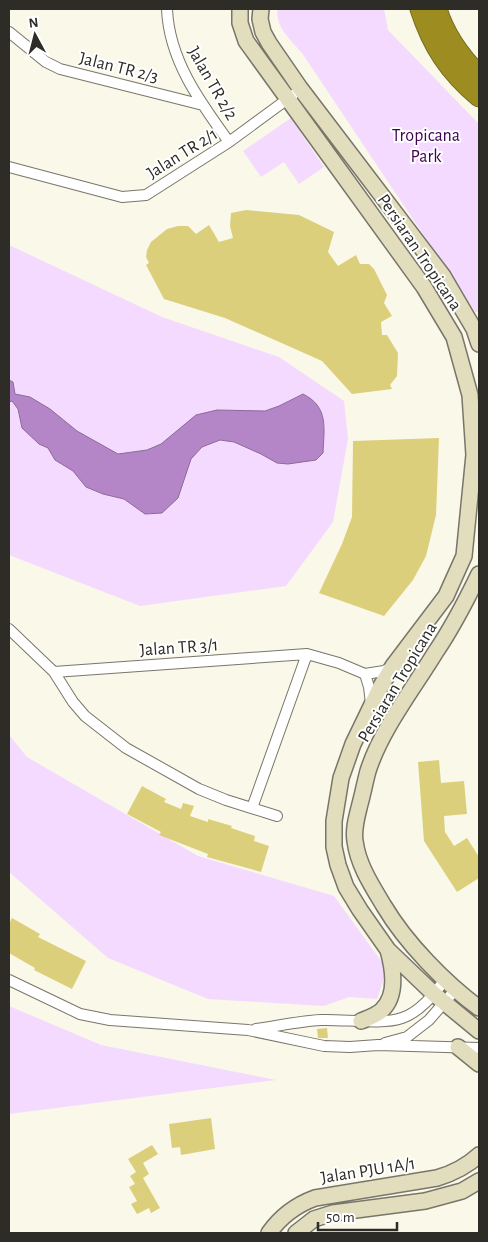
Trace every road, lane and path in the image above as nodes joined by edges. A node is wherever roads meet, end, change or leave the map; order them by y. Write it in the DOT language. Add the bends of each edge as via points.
graph roads {
  1 [pos="167,9"];
  2 [pos="240,9"];
  3 [pos="261,9"];
  4 [pos="420,9"];
  5 [pos="437,9"];
  6 [pos="9,32"];
  7 [pos="479,75"];
  8 [pos="294,93"];
  9 [pos="479,97"];
  10 [pos="203,106"];
  11 [pos="229,142"];
  12 [pos="9,168"];
  13 [pos="479,344"];
  14 [pos="479,574"];
  15 [pos="9,629"];
  16 [pos="307,654"];
  17 [pos="393,666"];
  18 [pos="54,672"];
  19 [pos="365,674"];
  20 [pos="372,707"];
  21 [pos="252,808"];
  22 [pos="277,816"];
  23 [pos="388,950"];
  24 [pos="9,980"];
  25 [pos="451,984"];
  26 [pos="439,998"];
  27 [pos="479,1008"];
  28 [pos="362,1021"];
  29 [pos="248,1030"];
  30 [pos="479,1031"];
  31 [pos="378,1045"];
  32 [pos="458,1048"];
  33 [pos="479,1048"];
  34 [pos="479,1064"];
  35 [pos="479,1154"];
  36 [pos="479,1181"];
  37 [pos="269,1233"];
  38 [pos="296,1233"];
  1 -- 10 [label="street, Jalan TR 2/2" via="168,26 178,60"];
  2 -- 8 [label="main road, Persiaran Tropicana" via="240,23 246,41"];
  3 -- 8 [label="main road, Persiaran Tropicana" via="263,32"];
  4 -- 9 [label="highway" via="446,64"];
  5 -- 7 [label="highway" via="455,47"];
  6 -- 10 [label="street, Jalan TR 2/3" via="46,62 60,69"];
  8 -- 11 [label="street, Jalan TR 2/1"];
  8 -- 13 [label="main road, Persiaran Tropicana" via="443,276 474,329"];
  8 -- 17 [label="main road, Persiaran Tropicana" via="424,287 454,338 470,395 474,455 464,556 446,596"];
  10 -- 11 [label="street, Jalan TR 2/2"];
  11 -- 12 [label="street, Jalan TR 2/1" via="146,195 122,197"];
  14 -- 25 [label="main road, Persiaran Tropicana" via="379,746 368,770 354,840 370,882 396,925"];
  15 -- 18 [label="street"];
  16 -- 18 [label="street, Jalan TR 3/1"];
  16 -- 19 [label="street, Jalan TR 3/1"];
  16 -- 21 [label="street"];
  17 -- 19 [label="street" via="384,672"];
  17 -- 20 [label="main road, Persiaran Tropicana"];
  18 -- 21 [label="street" via="85,716 126,748 199,789"];
  19 -- 20 [label="street"];
  20 -- 23 [label="main road, Persiaran Tropicana" via="353,744 341,778 334,821 334,847 346,887"];
  21 -- 22 [label="street"];
  23 -- 26 [label="main road, Persiaran Tropicana"];
  23 -- 28 [label="main road" via="393,985 388,1002 382,1011"];
  24 -- 29 [label="street" via="80,1014 110,1020"];
  25 -- 26 [label="street"];
  25 -- 27 [label="main road, Persiaran Tropicana"];
  26 -- 28 [label="street" via="402,1018"];
  26 -- 30 [label="main road, Persiaran Tropicana"];
  26 -- 31 [label="street" via="429,1020 407,1037"];
  28 -- 29 [label="street" via="322,1020"];
  29 -- 31 [label="street" via="324,1046"];
  31 -- 32 [label="street"];
  32 -- 33 [label="street"];
  32 -- 34 [label="main road"];
  35 -- 37 [label="main road, Jalan PJU 1A/1" via="468,1165 438,1178 315,1198 284,1216"];
  36 -- 38 [label="main road, Jalan PJU 1A/1" via="462,1191 425,1201 333,1213 314,1219"];
}
